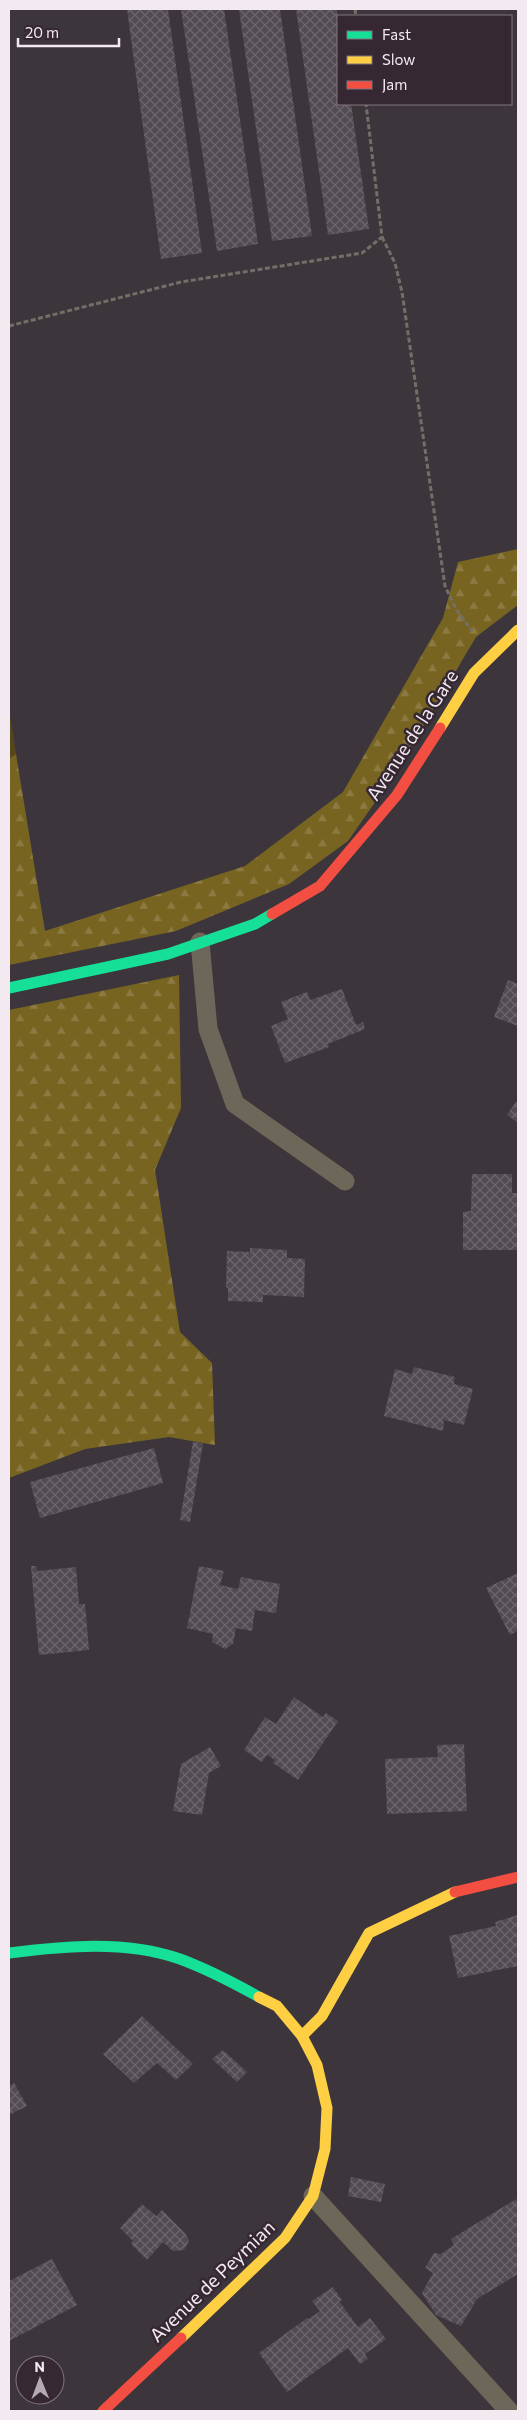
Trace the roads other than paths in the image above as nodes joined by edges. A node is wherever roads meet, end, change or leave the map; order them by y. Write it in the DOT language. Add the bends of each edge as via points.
graph roads {
  1 [pos="518,630"];
  2 [pos="200,942"];
  3 [pos="9,988"];
  4 [pos="345,1181"];
  5 [pos="518,1877"];
  6 [pos="9,1953"];
  7 [pos="302,2036"];
  8 [pos="313,2196"];
  9 [pos="103,2411"];
  10 [pos="509,2411"];
  1 -- 2 [label="street, Avenue de la Gare" via="474,673 397,795 320,886 255,924"];
  2 -- 3 [label="street, Avenue de la Gare" via="168,954"];
  2 -- 4 [label="lane" via="208,1029 235,1104"];
  5 -- 7 [label="street" via="448,1894 369,1933 322,2016"];
  6 -- 7 [label="street, Avenue de Peymian" via="69,1946 138,1949 179,1959 277,2006"];
  7 -- 8 [label="street, Avenue de Peymian" via="317,2065 327,2108 325,2149"];
  8 -- 9 [label="street, Avenue de Peymian" via="284,2238 240,2284"];
  8 -- 10 [label="lane"];
}
